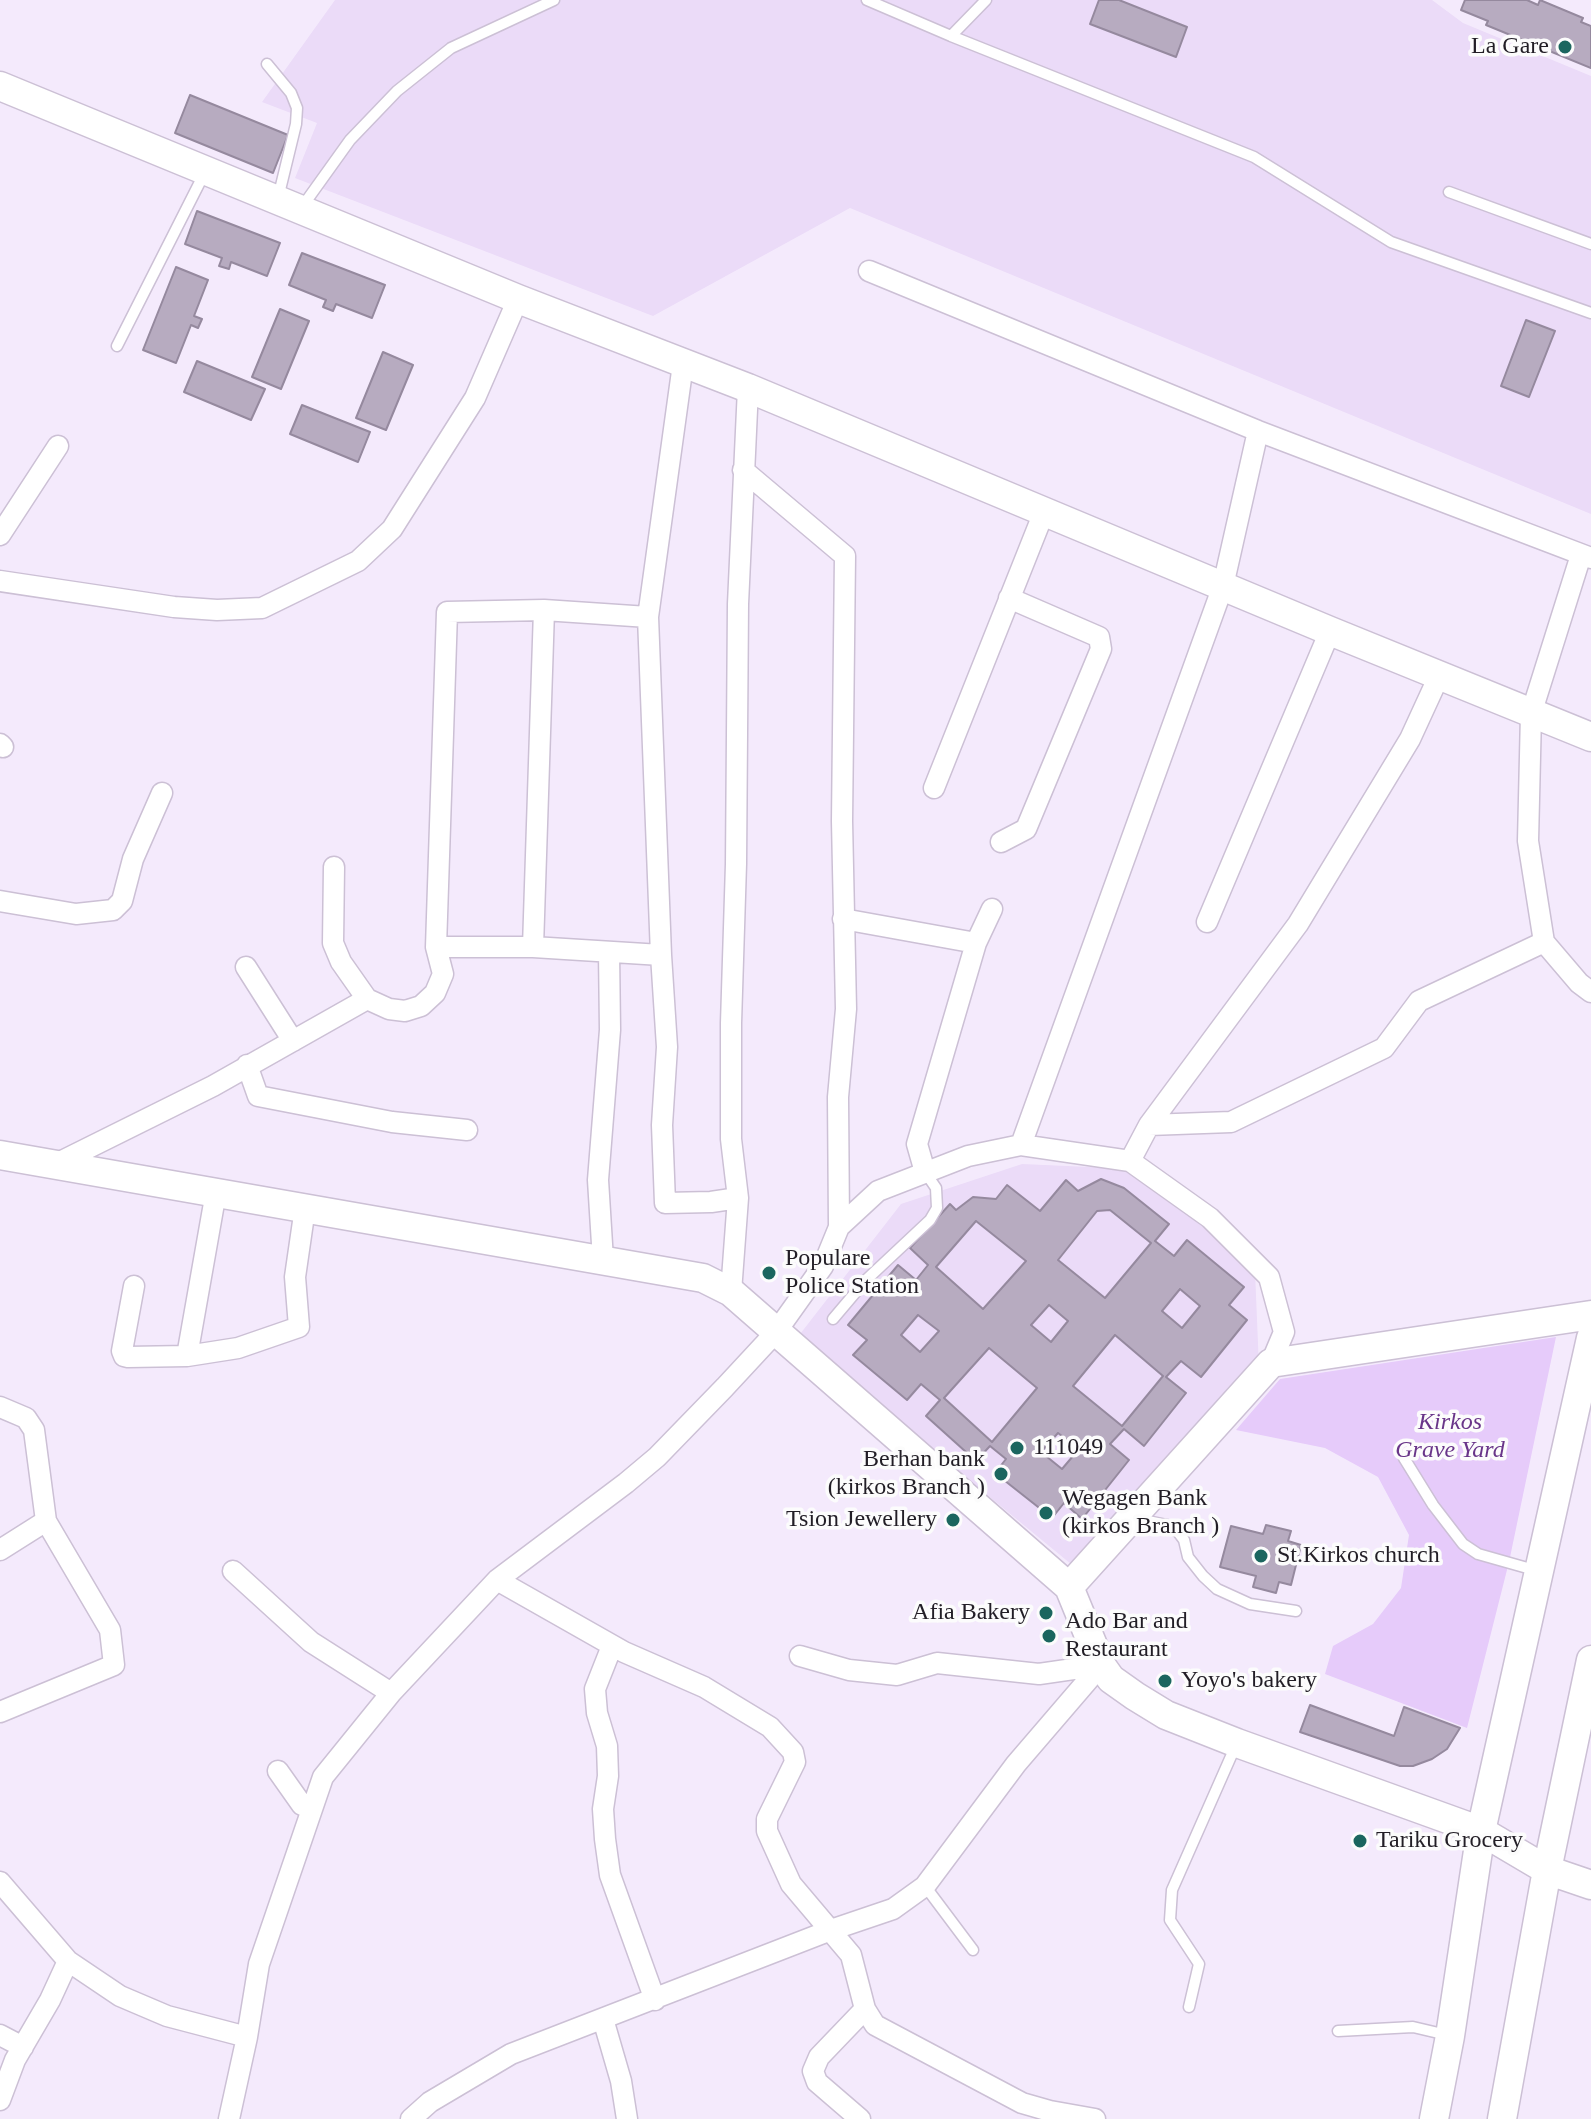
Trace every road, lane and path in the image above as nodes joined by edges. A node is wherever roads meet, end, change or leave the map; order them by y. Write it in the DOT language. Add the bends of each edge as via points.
graph roads {
  1 [pos="554,0"];
  2 [pos="867,0"];
  3 [pos="986,0"];
  4 [pos="951,36"];
  5 [pos="267,64"];
  6 [pos="0,86"];
  7 [pos="206,170"];
  8 [pos="1449,192"];
  9 [pos="290,204"];
  10 [pos="1591,244"];
  11 [pos="869,271"];
  12 [pos="518,299"];
  13 [pos="1591,313"];
  14 [pos="117,346"];
  15 [pos="683,364"];
  16 [pos="748,388"];
  17 [pos="1258,431"];
  18 [pos="58,446"];
  19 [pos="743,470"];
  20 [pos="1044,512"];
  21 [pos="0,535"];
  22 [pos="1586,556"];
  23 [pos="0,581"];
  24 [pos="1223,586"];
  25 [pos="1009,598"];
  26 [pos="544,610"];
  27 [pos="648,617"];
  28 [pos="1330,631"];
  29 [pos="1439,676"];
  30 [pos="1531,714"];
  31 [pos="1591,737"];
  32 [pos="934,788"];
  33 [pos="162,793"];
  34 [pos="1001,842"];
  35 [pos="334,867"];
  36 [pos="0,901"];
  37 [pos="992,909"];
  38 [pos="843,919"];
  39 [pos="1207,922"];
  40 [pos="1544,942"];
  41 [pos="976,943"];
  42 [pos="436,947"];
  43 [pos="533,947"];
  44 [pos="609,952"];
  45 [pos="661,955"];
  46 [pos="246,967"];
  47 [pos="1591,992"];
  48 [pos="367,999"];
  49 [pos="293,1041"];
  50 [pos="247,1065"];
  51 [pos="1149,1125"];
  52 [pos="467,1130"];
  53 [pos="1021,1145"];
  54 [pos="0,1155"];
  55 [pos="1130,1161"];
  56 [pos="56,1164"];
  57 [pos="925,1172"];
  58 [pos="216,1192"];
  59 [pos="738,1198"];
  60 [pos="305,1208"];
  61 [pos="839,1227"];
  62 [pos="603,1260"];
  63 [pos="134,1286"];
  64 [pos="731,1292"];
  65 [pos="1591,1315"];
  66 [pos="833,1319"];
  67 [pos="776,1332"];
  68 [pos="1591,1338"];
  69 [pos="187,1356"];
  70 [pos="1271,1363"];
  71 [pos="0,1407"];
  72 [pos="1404,1458"];
  73 [pos="1132,1518"];
  74 [pos="46,1521"];
  75 [pos="0,1550"];
  76 [pos="233,1571"];
  77 [pos="1539,1572"];
  78 [pos="497,1580"];
  79 [pos="1069,1587"];
  80 [pos="1296,1611"];
  81 [pos="612,1646"];
  82 [pos="800,1656"];
  83 [pos="1591,1660"];
  84 [pos="1101,1665"];
  85 [pos="391,1693"];
  86 [pos="0,1712"];
  87 [pos="1237,1743"];
  88 [pos="278,1771"];
  89 [pos="312,1808"];
  90 [pos="1481,1831"];
  91 [pos="1547,1870"];
  92 [pos="0,1882"];
  93 [pos="1591,1885"];
  94 [pos="925,1886"];
  95 [pos="831,1930"];
  96 [pos="973,1950"];
  97 [pos="68,1961"];
  98 [pos="655,2000"];
  99 [pos="1189,2007"];
  100 [pos="865,2009"];
  101 [pos="603,2019"];
  102 [pos="1338,2031"];
  103 [pos="0,2035"];
  104 [pos="1450,2036"];
  105 [pos="247,2037"];
  106 [pos="23,2047"];
  107 [pos="0,2100"];
  108 [pos="229,2119"];
  109 [pos="411,2119"];
  110 [pos="627,2119"];
  111 [pos="860,2119"];
  112 [pos="1095,2119"];
  113 [pos="1434,2119"];
  114 [pos="1502,2119"];
  1 -- 9 [label="lane" via="451,48 397,91"];
  2 -- 4 [label="lane"];
  3 -- 4 [label="lane"];
  4 -- 13 [label="lane" via="1254,157 1391,242"];
  5 -- 9 [label="lane" via="297,108"];
  6 -- 7 [label="street"];
  7 -- 9 [label="street"];
  7 -- 14 [label="lane"];
  8 -- 10 [label="lane"];
  9 -- 12 [label="street"];
  11 -- 17 [label="street"];
  12 -- 15 [label="street"];
  12 -- 23 [label="street" via="475,398 392,529 358,561 262,608 174,607"];
  15 -- 16 [label="street"];
  15 -- 27 [label="street"];
  16 -- 19 [label="street"];
  16 -- 20 [label="street"];
  17 -- 22 [label="street"];
  17 -- 24 [label="street"];
  18 -- 21 [label="street"];
  19 -- 38 [label="street" via="845,556"];
  19 -- 59 [label="street" via="731,1023 731,1139"];
  20 -- 24 [label="street"];
  20 -- 25 [label="street"];
  22 -- 30 [label="street"];
  24 -- 28 [label="street"];
  24 -- 53 [label="street"];
  25 -- 32 [label="street"];
  25 -- 34 [label="street" via="1099,637 1101,649 1026,829"];
  26 -- 27 [label="street"];
  26 -- 42 [label="street" via="447,612"];
  26 -- 43 [label="street"];
  27 -- 45 [label="street"];
  28 -- 29 [label="street"];
  28 -- 39 [label="street"];
  29 -- 30 [label="street"];
  29 -- 51 [label="street" via="1410,739 1298,924"];
  30 -- 31 [label="street"];
  30 -- 40 [label="street" via="1528,841"];
  33 -- 36 [label="street" via="133,859 122,901 113,910 76,914"];
  35 -- 48 [label="street" via="333,943"];
  37 -- 41 [label="street"];
  38 -- 41 [label="street"];
  38 -- 61 [label="street" via="846,1009 838,1097"];
  40 -- 47 [label="street"];
  40 -- 51 [label="street" via="1419,1001 1384,1048 1231,1122"];
  41 -- 57 [label="street" via="917,1144"];
  42 -- 43 [label="street"];
  42 -- 48 [label="street" via="443,974 435,993 421,1006 389,1009"];
  43 -- 44 [label="street"];
  44 -- 45 [label="street"];
  44 -- 62 [label="street" via="610,1030 598,1180"];
  45 -- 59 [label="street" via="667,1047 665,1203"];
  46 -- 49 [label="street"];
  48 -- 49 [label="street"];
  49 -- 50 [label="street"];
  50 -- 52 [label="street" via="258,1096 392,1122"];
  50 -- 56 [label="street"];
  51 -- 55 [label="street"];
  53 -- 55 [label="street"];
  53 -- 57 [label="street"];
  54 -- 56 [label="street"];
  55 -- 70 [label="street" via="1210,1218 1269,1277 1284,1332"];
  56 -- 58 [label="street"];
  57 -- 61 [label="street" via="878,1191"];
  57 -- 66 [label="lane" via="936,1188 937,1208 930,1220"];
  58 -- 60 [label="street"];
  58 -- 69 [label="street"];
  59 -- 64 [label="street"];
  60 -- 62 [label="street"];
  60 -- 69 [label="street" via="295,1277 299,1327 238,1348"];
  61 -- 67 [label="street" via="823,1266"];
  62 -- 64 [label="street" via="703,1278"];
  63 -- 69 [label="street" via="122,1354"];
  64 -- 67 [label="street"];
  65 -- 70 [label="street"];
  67 -- 78 [label="street" via="657,1457"];
  67 -- 79 [label="street"];
  68 -- 77 [label="street"];
  70 -- 73 [label="street"];
  71 -- 74 [label="street" via="26,1418 34,1430"];
  72 -- 77 [label="lane" via="1463,1544 1478,1554"];
  73 -- 79 [label="street"];
  73 -- 80 [label="lane" via="1178,1532 1188,1557 1217,1589 1250,1604"];
  74 -- 75 [label="street"];
  74 -- 86 [label="street" via="110,1630 114,1665"];
  76 -- 85 [label="street" via="311,1642"];
  77 -- 90 [label="street"];
  78 -- 81 [label="street"];
  78 -- 85 [label="street"];
  79 -- 84 [label="street"];
  81 -- 95 [label="street" via="704,1687 770,1727 793,1752 795,1762 767,1819 767,1831 791,1884"];
  81 -- 98 [label="street" via="595,1689 607,1746 605,1839 610,1875"];
  82 -- 84 [label="street" via="849,1670 897,1675 937,1663 1039,1674"];
  83 -- 91 [label="street"];
  84 -- 87 [label="street" via="1111,1679 1166,1715"];
  84 -- 94 [label="street" via="1016,1764"];
  85 -- 89 [label="street" via="323,1777"];
  87 -- 90 [label="street"];
  87 -- 99 [label="lane" via="1172,1890 1170,1920 1199,1964"];
  88 -- 89 [label="street" via="302,1805"];
  89 -- 105 [label="street" via="259,1964"];
  90 -- 91 [label="street"];
  90 -- 104 [label="street"];
  91 -- 93 [label="street"];
  91 -- 114 [label="street"];
  92 -- 97 [label="street"];
  94 -- 95 [label="street" via="893,1909"];
  94 -- 96 [label="lane"];
  95 -- 98 [label="street"];
  95 -- 100 [label="street" via="851,1955"];
  97 -- 105 [label="street" via="131,2001"];
  97 -- 106 [label="street"];
  98 -- 101 [label="street"];
  100 -- 111 [label="street" via="819,2057 813,2071 817,2082"];
  100 -- 112 [label="street" via="875,2025 1022,2103"];
  101 -- 109 [label="street" via="511,2054"];
  101 -- 110 [label="street"];
  102 -- 104 [label="lane" via="1413,2027"];
  103 -- 106 [label="street"];
  104 -- 113 [label="street"];
  105 -- 108 [label="street"];
  106 -- 107 [label="street"];
}
